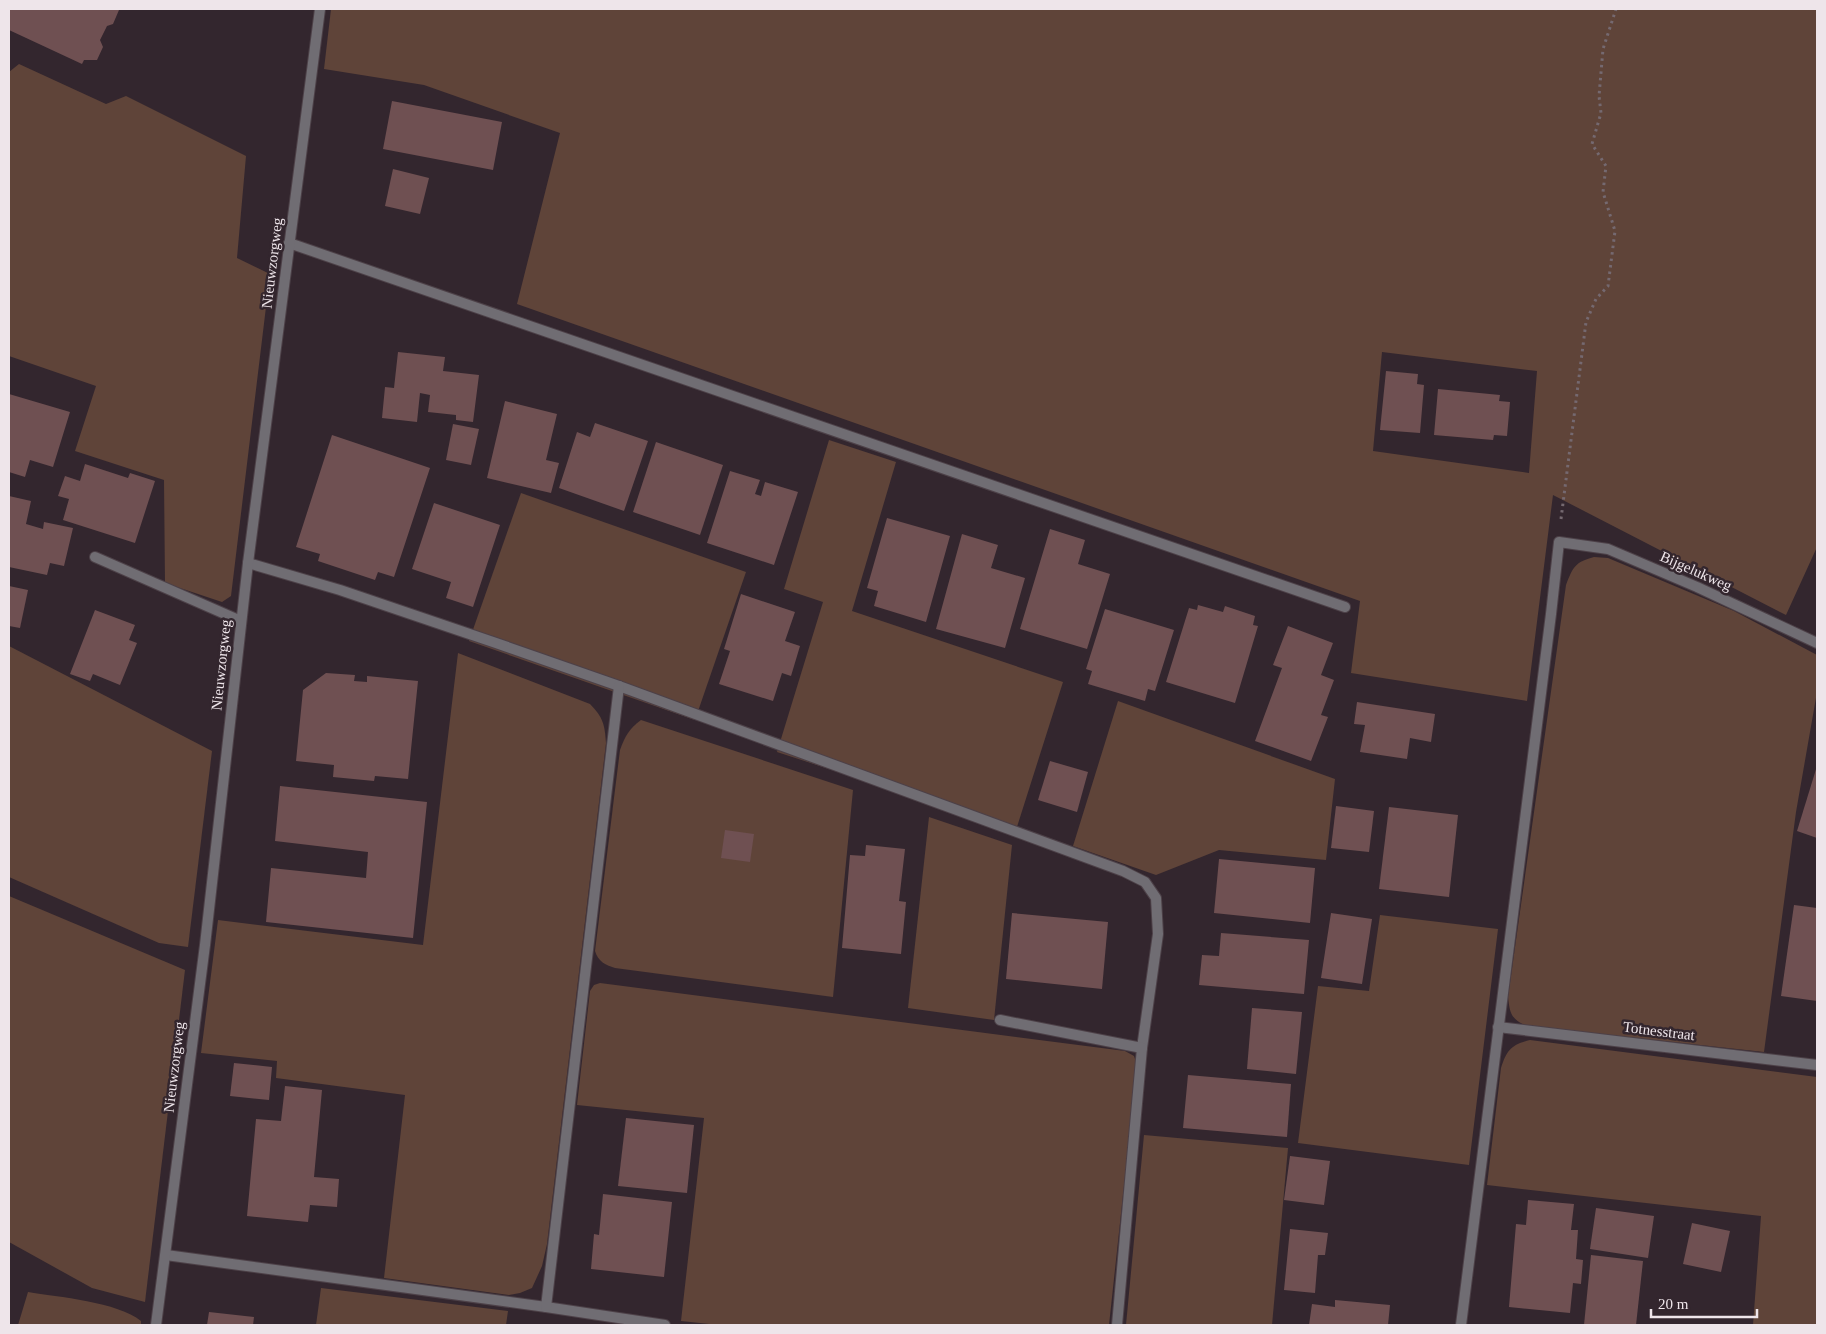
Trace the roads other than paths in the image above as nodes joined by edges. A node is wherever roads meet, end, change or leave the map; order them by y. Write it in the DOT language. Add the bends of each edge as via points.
graph roads {
  1 [pos="320,9"];
  2 [pos="289,243"];
  3 [pos="95,557"];
  4 [pos="248,563"];
  5 [pos="1345,607"];
  6 [pos="241,621"];
  7 [pos="1817,643"];
  8 [pos="619,686"];
  9 [pos="1000,1020"];
  10 [pos="1498,1027"];
  11 [pos="1142,1048"];
  12 [pos="1817,1065"];
  13 [pos="166,1256"];
  14 [pos="546,1307"];
  15 [pos="156,1325"];
  16 [pos="665,1325"];
  17 [pos="1117,1325"];
  18 [pos="1460,1325"];
  1 -- 2 [label="street, Nieuwzorgweg"];
  2 -- 4 [label="street, Nieuwzorgweg"];
  2 -- 5 [label="street"];
  3 -- 6 [label="street"];
  4 -- 6 [label="street, Nieuwzorgweg"];
  4 -- 8 [label="street" via="340,590"];
  6 -- 13 [label="street, Nieuwzorgweg"];
  7 -- 10 [label="street, Bijgelukweg" via="1608,549 1559,542"];
  8 -- 11 [label="street" via="1123,871 1145,882 1156,898 1158,934"];
  8 -- 14 [label="street"];
  9 -- 11 [label="street"];
  10 -- 12 [label="street, Totnesstraat"];
  10 -- 18 [label="street"];
  11 -- 17 [label="street"];
  13 -- 14 [label="street"];
  13 -- 15 [label="street, Nieuwzorgweg"];
  14 -- 16 [label="street"];
}
